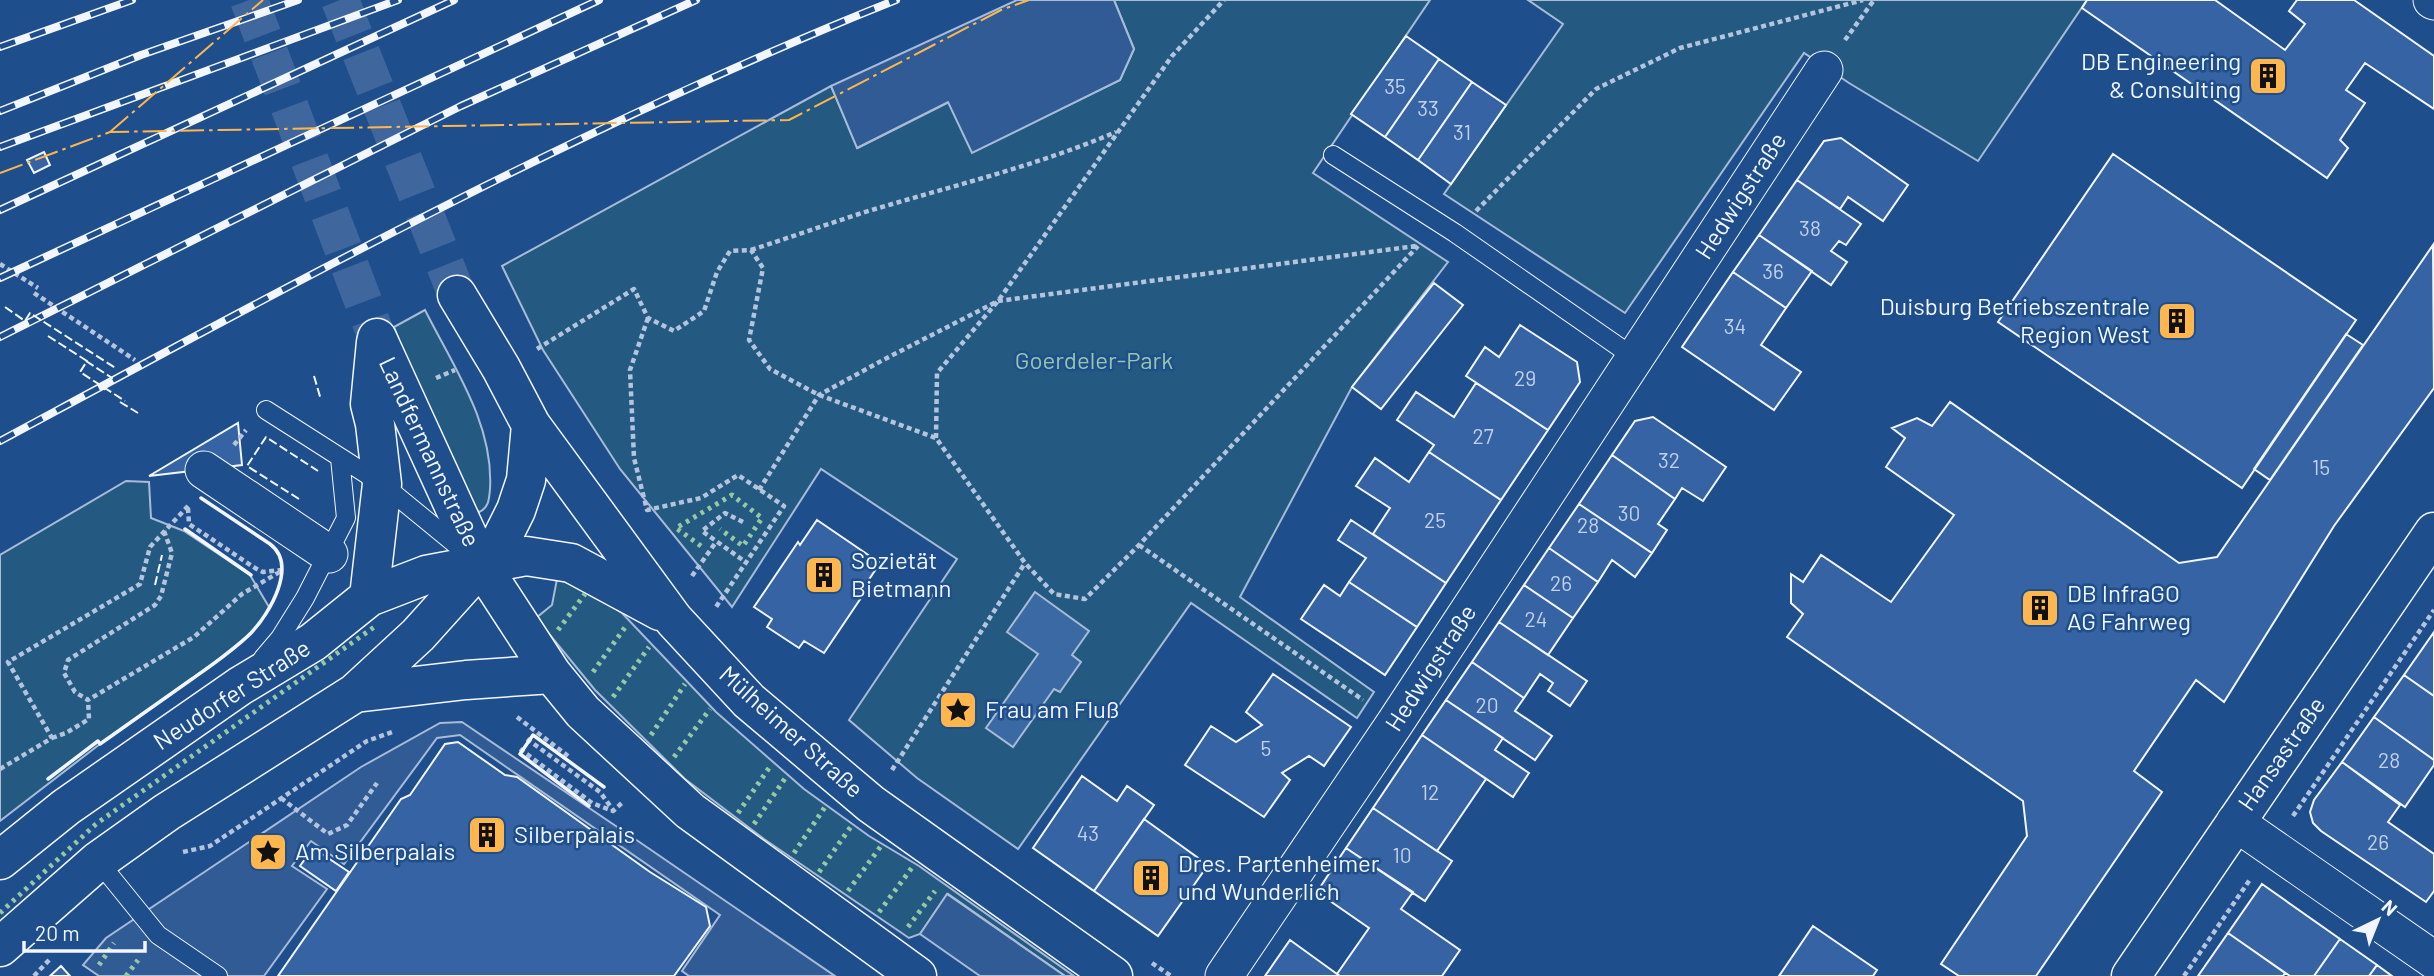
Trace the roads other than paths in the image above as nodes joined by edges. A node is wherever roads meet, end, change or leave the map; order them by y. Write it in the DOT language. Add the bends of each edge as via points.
graph roads {
  1 [pos="1824,70"];
  2 [pos="1332,155"];
  3 [pos="457,295"];
  4 [pos="1635,358"];
  5 [pos="266,410"];
  6 [pos="531,425"];
  7 [pos="340,458"];
  8 [pos="204,470"];
  9 [pos="382,484"];
  10 [pos="2434,533"];
  11 [pos="329,554"];
  12 [pos="481,565"];
  13 [pos="369,597"];
  14 [pos="674,620"];
  15 [pos="552,674"];
  16 [pos="240,686"];
  17 [pos="355,693"];
  18 [pos="2235,822"];
  19 [pos="0,860"];
  20 [pos="98,861"];
  21 [pos="0,947"];
  22 [pos="2434,960"];
  23 [pos="218,976"];
  24 [pos="917,976"];
  25 [pos="1113,976"];
  26 [pos="1224,976"];
  27 [pos="2130,976"];
  1 -- 4 [label="street, Hedwigstraße"];
  2 -- 4 [label="lane" via="1455,233"];
  3 -- 6 [label="street"];
  4 -- 26 [label="street, Hedwigstraße"];
  5 -- 7 [label="lane"];
  6 -- 12 [label="street, Landfermannstraße" via="527,480 502,538"];
  6 -- 14 [label="street, Mülheimer Straße"];
  7 -- 9 [label="lane"];
  7 -- 11 [label="lane" via="346,518"];
  8 -- 11 [label="street"];
  9 -- 12 [label="lane"];
  9 -- 12 [label="street, Landfermannstraße" via="370,404 377,338"];
  9 -- 13 [label="street"];
  10 -- 18 [label="street, Hansastraße"];
  11 -- 16 [label="lane" via="280,638"];
  12 -- 13 [label="street, Neudorfer Straße" via="426,575"];
  12 -- 14 [label="street, Neudorfer Straße" via="526,556 571,563"];
  12 -- 15 [label="street"];
  12 -- 17 [label="street, Landfermannstraße" via="418,635"];
  13 -- 16 [label="street, Neudorfer Straße" via="313,642"];
  14 -- 25 [label="street, Mülheimer Straße" via="749,701 871,804"];
  15 -- 17 [label="street"];
  15 -- 24 [label="street" via="583,712 690,811"];
  16 -- 19 [label="street, Neudorfer Straße" via="66,807"];
  17 -- 20 [label="street"];
  18 -- 22 [label="street"];
  18 -- 27 [label="street, Hansastraße"];
  20 -- 21 [label="street"];
  20 -- 23 [label="lane" via="158,935"];
}
